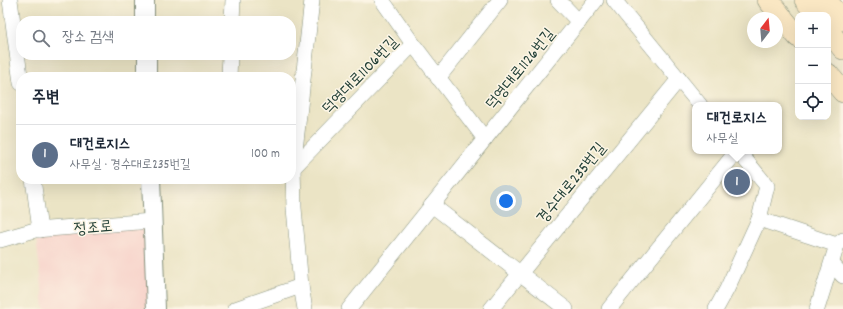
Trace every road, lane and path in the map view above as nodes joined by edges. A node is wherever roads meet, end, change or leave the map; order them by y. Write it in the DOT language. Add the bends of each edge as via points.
graph roads {
  1 [pos="10,0"];
  2 [pos="145,0"];
  3 [pos="233,0"];
  4 [pos="312,0"];
  5 [pos="382,0"];
  6 [pos="500,0"];
  7 [pos="558,0"];
  8 [pos="595,0"];
  9 [pos="614,0"];
  10 [pos="768,0"];
  11 [pos="805,0"];
  12 [pos="826,0"];
  13 [pos="814,12"];
  14 [pos="146,16"];
  15 [pos="232,16"];
  16 [pos="843,20"];
  17 [pos="579,22"];
  18 [pos="795,32"];
  19 [pos="831,34"];
  20 [pos="413,44"];
  21 [pos="16,45"];
  22 [pos="843,49"];
  23 [pos="18,60"];
  24 [pos="147,60"];
  25 [pos="230,60"];
  26 [pos="20,72"];
  27 [pos="147,72"];
  28 [pos="229,72"];
  29 [pos="438,78"];
  30 [pos="831,78"];
  31 [pos="679,79"];
  32 [pos="843,92"];
  33 [pos="698,102"];
  34 [pos="296,134"];
  35 [pos="485,139"];
  36 [pos="736,154"];
  37 [pos="740,154"];
  38 [pos="296,163"];
  39 [pos="33,184"];
  40 [pos="150,184"];
  41 [pos="293,184"];
  42 [pos="432,205"];
  43 [pos="759,219"];
  44 [pos="152,221"];
  45 [pos="37,230"];
  46 [pos="0,240"];
  47 [pos="840,243"];
  48 [pos="832,264"];
  49 [pos="519,273"];
  50 [pos="843,276"];
  51 [pos="301,286"];
  52 [pos="156,309"];
  53 [pos="235,309"];
  54 [pos="305,309"];
  55 [pos="349,309"];
  56 [pos="491,309"];
  57 [pos="566,309"];
  58 [pos="609,309"];
  59 [pos="716,309"];
  60 [pos="817,309"];
  1 -- 21 [label="street"];
  2 -- 14 [label="street"];
  3 -- 15 [label="street"];
  4 -- 34 [label="street, 덕영대로1106번길"];
  5 -- 20 [label="street, 덕영대로1106번길"];
  6 -- 29 [label="street"];
  7 -- 17 [label="street"];
  8 -- 17 [label="street, 덕영대로1126번길"];
  9 -- 31 [label="street"];
  10 -- 18 [label="main road"];
  11 -- 13 [label="main road"];
  12 -- 16 [label="main road"];
  17 -- 35 [label="street, 덕영대로1126번길"];
  19 -- 22 [label="main road"];
  20 -- 29 [label="street, 덕영대로1126번길"];
  20 -- 38 [label="street, 덕영대로1106번길"];
  23 -- 26 [label="street"];
  24 -- 27 [label="street"];
  25 -- 28 [label="street"];
  29 -- 35 [label="street, 덕영대로1126번길"];
  30 -- 32 [label="main road"];
  31 -- 33 [label="street"];
  31 -- 49 [label="street, 경수대로235번길"];
  35 -- 42 [label="street, 덕영대로1126번길"];
  36 -- 58 [label="street"];
  37 -- 43 [label="street" via="767,186"];
  39 -- 45 [label="street"];
  40 -- 44 [label="street"];
  41 -- 51 [label="street, 덕영대로1106번길"];
  42 -- 49 [label="street"];
  42 -- 55 [label="street, 덕영대로1126번길"];
  43 -- 47 [label="street"];
  43 -- 59 [label="street"];
  44 -- 45 [label="street, 정조로"];
  44 -- 52 [label="street"];
  45 -- 46 [label="street, 정조로"];
  47 -- 48 [label="street"];
  48 -- 50 [label="street"];
  48 -- 60 [label="street"];
  49 -- 56 [label="street, 경수대로235번길"];
  49 -- 57 [label="street"];
  51 -- 53 [label="street"];
  51 -- 54 [label="street, 덕영대로1106번길"];
}
